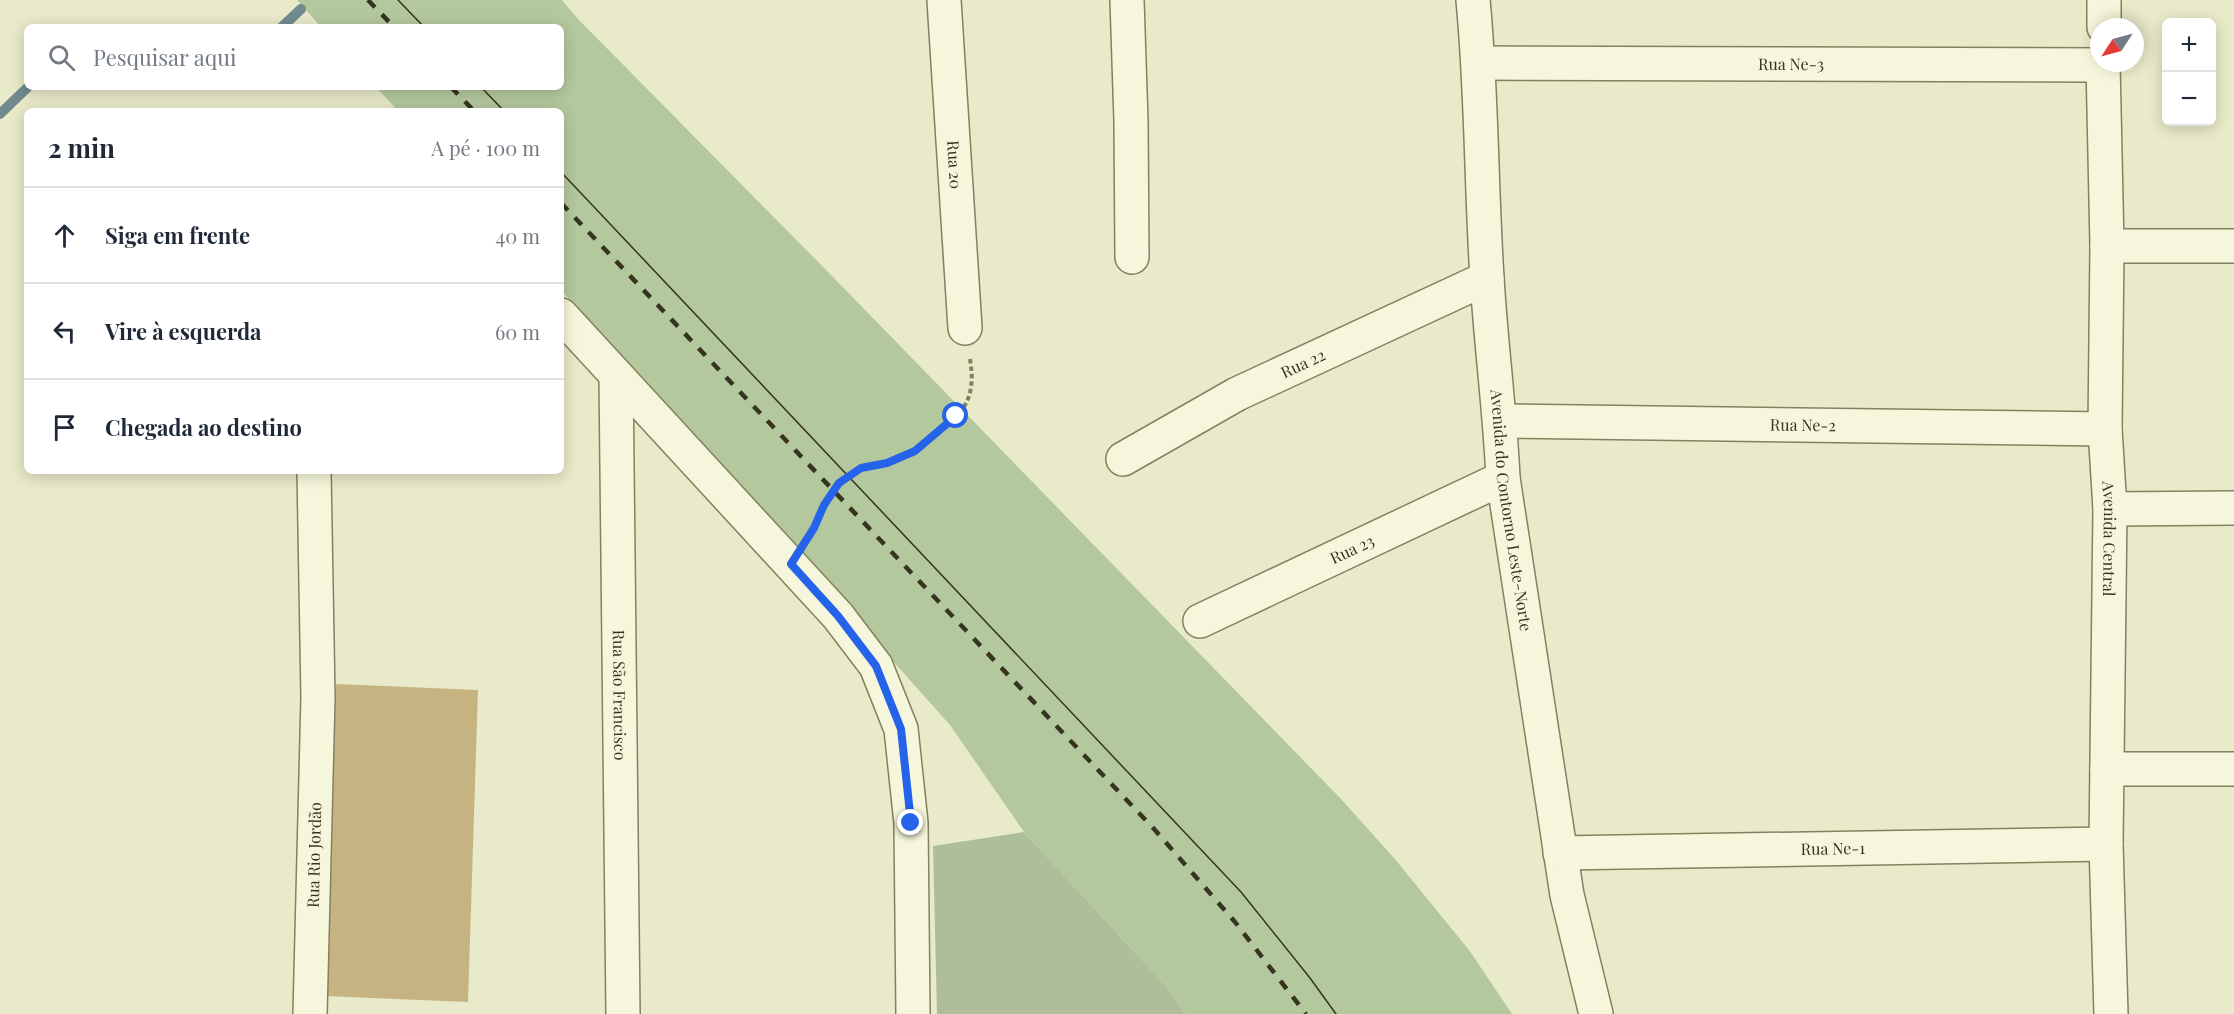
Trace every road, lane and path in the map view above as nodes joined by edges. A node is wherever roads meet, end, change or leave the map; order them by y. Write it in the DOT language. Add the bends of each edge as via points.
graph roads {
  1 [pos="944,0"];
  2 [pos="1127,0"];
  3 [pos="1473,0"];
  4 [pos="2104,0"];
  5 [pos="2104,18"];
  6 [pos="1479,63"];
  7 [pos="2090,64"];
  8 [pos="2103,72"];
  9 [pos="2107,246"];
  10 [pos="2234,246"];
  11 [pos="1132,257"];
  12 [pos="1487,278"];
  13 [pos="564,318"];
  14 [pos="965,328"];
  15 [pos="616,375"];
  16 [pos="1501,421"];
  17 [pos="2105,429"];
  18 [pos="1123,459"];
  19 [pos="314,474"];
  20 [pos="1503,478"];
  21 [pos="2110,508"];
  22 [pos="2234,508"];
  23 [pos="791,564"];
  24 [pos="1200,621"];
  25 [pos="2107,769"];
  26 [pos="2234,769"];
  27 [pos="2106,844"];
  28 [pos="1560,853"];
  29 [pos="310,1014"];
  30 [pos="623,1014"];
  31 [pos="913,1014"];
  32 [pos="1596,1014"];
  33 [pos="2111,1014"];
  1 -- 14 [label="street, Rua 20"];
  2 -- 11 [label="street"];
  3 -- 6 [label="street, Avenida do Contorno Leste-Norte"];
  4 -- 5 [label="street"];
  6 -- 7 [label="street, Rua Ne-3"];
  6 -- 12 [label="street, Avenida do Contorno Leste-Norte"];
  8 -- 9 [label="street, Avenida Central"];
  9 -- 10 [label="street"];
  9 -- 17 [label="street, Avenida Central"];
  12 -- 16 [label="street, Avenida do Contorno Leste-Norte"];
  12 -- 18 [label="street, Rua 22" via="1237,394"];
  13 -- 15 [label="street"];
  14 -- 23 [label="path" via="973,376 969,398 956,416 915,451 887,463 861,468 839,483"];
  15 -- 23 [label="street"];
  15 -- 30 [label="street, Rua São Francisco"];
  16 -- 17 [label="street, Rua Ne-2"];
  16 -- 20 [label="street, Avenida do Contorno Leste-Norte"];
  17 -- 21 [label="street, Avenida Central"];
  19 -- 29 [label="street, Rua Rio Jordão" via="318,697"];
  20 -- 24 [label="street, Rua 23"];
  20 -- 28 [label="street, Avenida do Contorno Leste-Norte"];
  21 -- 22 [label="street"];
  21 -- 25 [label="street, Avenida Central"];
  23 -- 31 [label="street" via="876,666 901,729 911,823"];
  25 -- 26 [label="street"];
  25 -- 27 [label="street, Avenida Central"];
  27 -- 28 [label="street, Rua Ne-1"];
  27 -- 33 [label="street, Avenida Central"];
  28 -- 32 [label="street, Avenida do Contorno Leste-Norte"];
}
